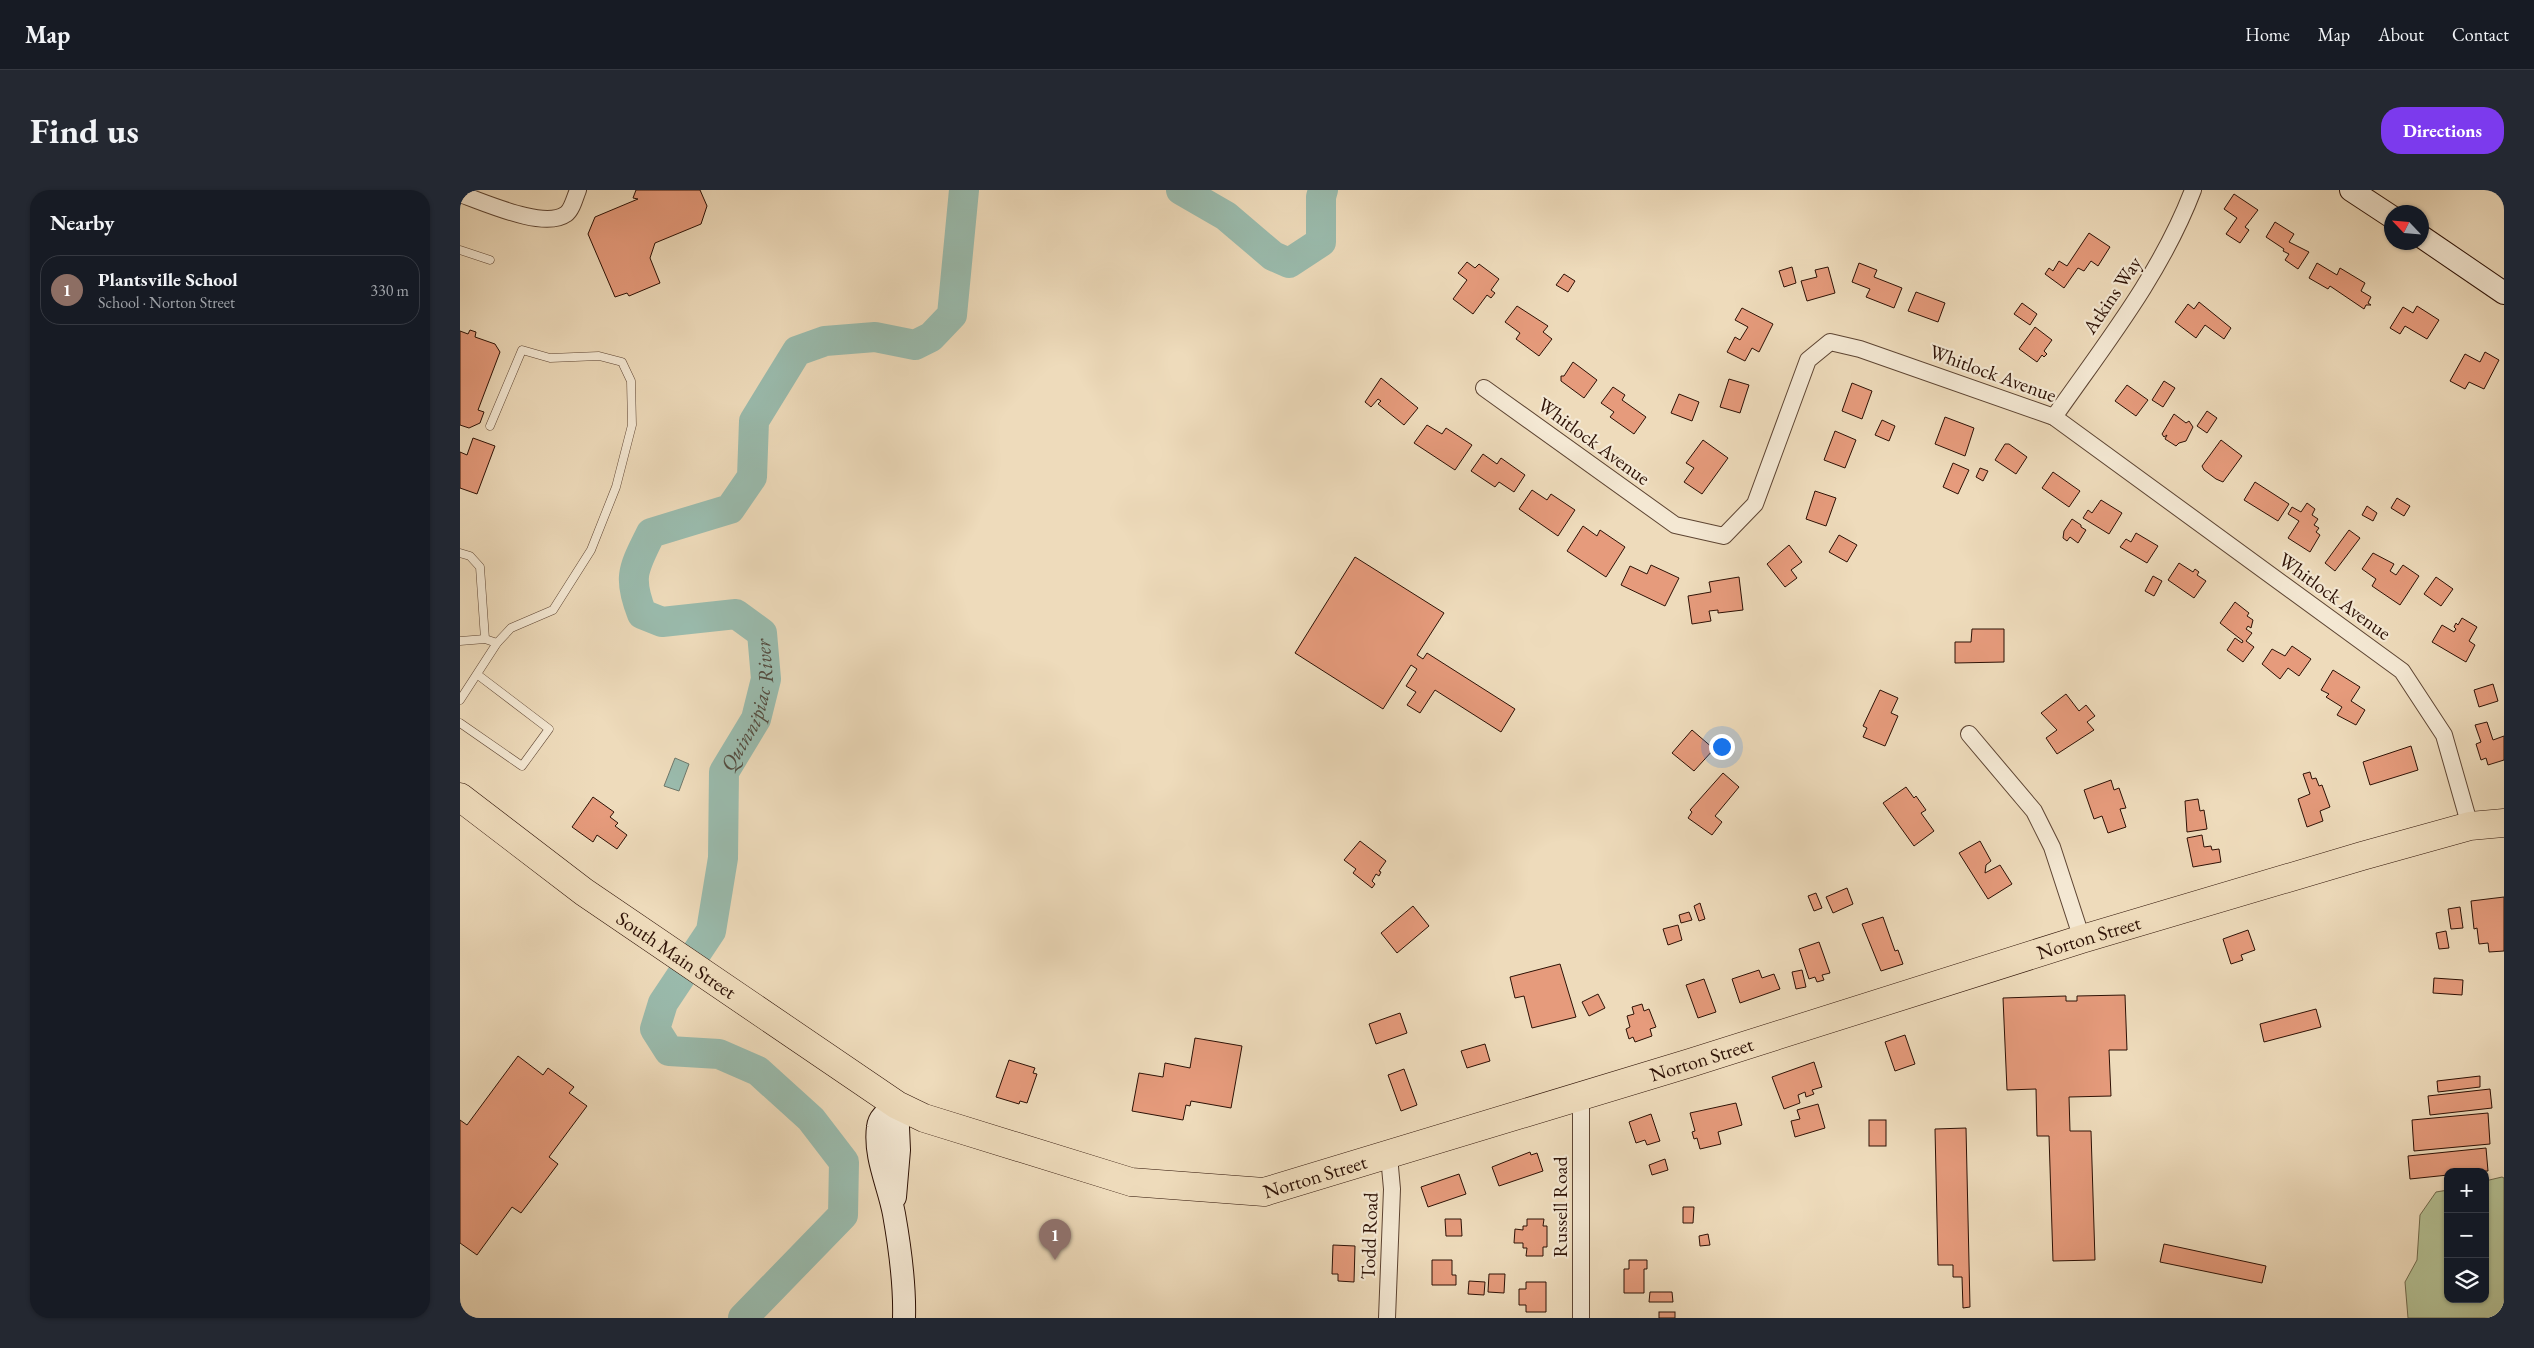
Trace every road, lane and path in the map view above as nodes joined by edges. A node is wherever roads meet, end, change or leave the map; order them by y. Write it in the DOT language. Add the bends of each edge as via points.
graph roads {
  1 [pos="578,190"];
  2 [pos="2193,190"];
  3 [pos="2351,190"];
  4 [pos="460,194"];
  5 [pos="2384,212"];
  6 [pos="2429,242"];
  7 [pos="460,250"];
  8 [pos="490,260"];
  9 [pos="2504,293"];
  10 [pos="1484,388"];
  11 [pos="2054,417"];
  12 [pos="490,426"];
  13 [pos="460,553"];
  14 [pos="486,639"];
  15 [pos="460,641"];
  16 [pos="498,644"];
  17 [pos="478,675"];
  18 [pos="460,700"];
  19 [pos="460,723"];
  20 [pos="1969,734"];
  21 [pos="460,797"];
  22 [pos="2504,815"];
  23 [pos="2504,823"];
  24 [pos="2470,826"];
  25 [pos="2082,939"];
  26 [pos="1581,1096"];
  27 [pos="897,1105"];
  28 [pos="1389,1156"];
  29 [pos="904,1318"];
  30 [pos="1387,1318"];
  31 [pos="1581,1318"];
  1 -- 4 [label="street" via="568,213 558,218 537,219"];
  2 -- 11 [label="street, Atkins Way" via="2179,228 2147,286"];
  3 -- 5 [label="main road"];
  6 -- 9 [label="main road"];
  7 -- 8 [label="lane"];
  10 -- 11 [label="street, Whitlock Avenue" via="1675,525 1724,536 1756,504 1808,360 1830,342 1860,349"];
  11 -- 24 [label="street, Whitlock Avenue" via="2402,671 2444,735"];
  12 -- 16 [label="lane" via="522,350 550,358 599,356 622,362 631,381 632,425 616,487 591,550 552,610 511,628"];
  13 -- 14 [label="lane" via="470,556 480,568"];
  14 -- 15 [label="lane"];
  14 -- 16 [label="lane"];
  16 -- 17 [label="lane"];
  17 -- 18 [label="lane"];
  17 -- 19 [label="lane" via="549,729 522,766"];
  20 -- 25 [label="street" via="2034,811 2052,847"];
  21 -- 27 [label="highway, South Main Street" via="584,892"];
  22 -- 24 [label="main road, Norton Street"];
  23 -- 24 [label="highway"];
  24 -- 25 [label="highway, Norton Street"];
  25 -- 26 [label="highway, Norton Street"];
  26 -- 28 [label="highway, Norton Street"];
  26 -- 31 [label="street, Russell Road"];
  27 -- 28 [label="highway, Norton Street" via="924,1118 1131,1182 1264,1192"];
  27 -- 29 [label="main road" via="899,1150 894,1213"];
  28 -- 30 [label="street, Todd Road" via="1392,1189"];
}
